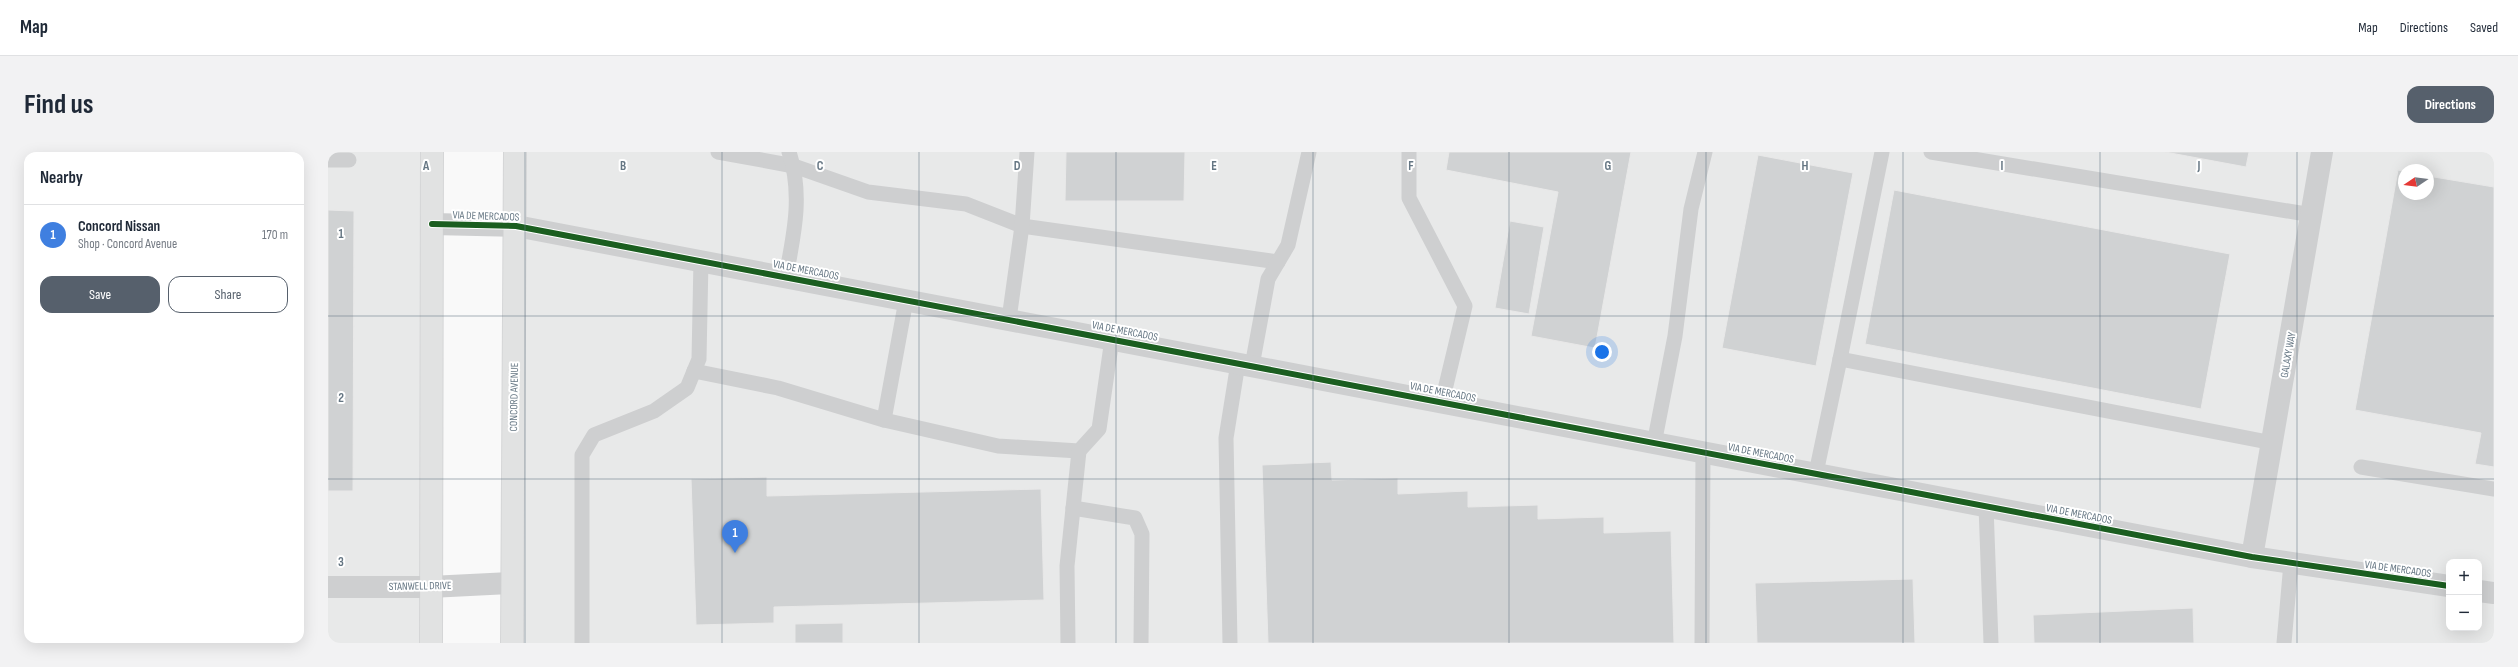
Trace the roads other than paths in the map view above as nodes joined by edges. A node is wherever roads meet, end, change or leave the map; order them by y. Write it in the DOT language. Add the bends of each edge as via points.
graph roads {
  1 [pos="432,152"];
  2 [pos="515,152"];
  3 [pos="718,152"];
  4 [pos="1027,152"];
  5 [pos="1309,152"];
  6 [pos="1409,152"];
  7 [pos="1704,152"];
  8 [pos="1882,152"];
  9 [pos="1931,152"];
  10 [pos="2322,152"];
  11 [pos="792,159"];
  12 [pos="328,160"];
  13 [pos="350,160"];
  14 [pos="2312,215"];
  15 [pos="432,224"];
  16 [pos="516,226"];
  17 [pos="1022,226"];
  18 [pos="701,260"];
  19 [pos="1278,262"];
  20 [pos="786,276"];
  21 [pos="906,300"];
  22 [pos="1008,319"];
  23 [pos="1112,339"];
  24 [pos="1840,359"];
  25 [pos="1245,364"];
  26 [pos="694,371"];
  27 [pos="1442,402"];
  28 [pos="884,420"];
  29 [pos="2273,443"];
  30 [pos="1654,444"];
  31 [pos="1079,451"];
  32 [pos="1703,452"];
  33 [pos="2362,467"];
  34 [pos="1816,473"];
  35 [pos="2494,490"];
  36 [pos="1986,506"];
  37 [pos="1072,508"];
  38 [pos="2252,557"];
  39 [pos="2291,563"];
  40 [pos="512,582"];
  41 [pos="2446,586"];
  42 [pos="328,587"];
  43 [pos="430,587"];
  44 [pos="2482,591"];
  45 [pos="2494,593"];
  46 [pos="431,643"];
  47 [pos="512,643"];
  48 [pos="582,643"];
  49 [pos="1068,643"];
  50 [pos="1141,643"];
  51 [pos="1230,643"];
  52 [pos="1702,643"];
  53 [pos="1991,643"];
  54 [pos="2284,643"];
  1 -- 15 [label="main road"];
  2 -- 16 [label="main road, CONCORD AVENUE"];
  3 -- 11 [label="lane"];
  4 -- 17 [label="lane"];
  5 -- 19 [label="lane" via="1288,245"];
  6 -- 27 [label="lane" via="1409,198 1465,306"];
  7 -- 30 [label="lane" via="1691,209 1675,336"];
  8 -- 24 [label="lane"];
  9 -- 14 [label="lane"];
  10 -- 14 [label="street, GALAXY WAY"];
  11 -- 17 [label="lane" via="868,192 966,204"];
  11 -- 20 [label="lane" via="797,216"];
  12 -- 13 [label="lane"];
  14 -- 29 [label="street, GALAXY WAY"];
  15 -- 16 [label="street, VIA DE MERCADOS"];
  15 -- 43 [label="main road"];
  16 -- 18 [label="street, VIA DE MERCADOS"];
  16 -- 40 [label="main road, CONCORD AVENUE"];
  17 -- 19 [label="lane"];
  17 -- 22 [label="lane"];
  18 -- 20 [label="street, VIA DE MERCADOS"];
  18 -- 26 [label="lane" via="699,359"];
  19 -- 25 [label="lane" via="1268,278"];
  20 -- 21 [label="street, VIA DE MERCADOS"];
  21 -- 22 [label="street, VIA DE MERCADOS"];
  21 -- 28 [label="lane"];
  22 -- 23 [label="street, VIA DE MERCADOS"];
  23 -- 25 [label="street, VIA DE MERCADOS"];
  23 -- 31 [label="lane" via="1099,430"];
  24 -- 29 [label="lane"];
  24 -- 34 [label="lane"];
  25 -- 27 [label="street, VIA DE MERCADOS"];
  25 -- 51 [label="lane" via="1226,438"];
  26 -- 28 [label="lane" via="778,388"];
  26 -- 48 [label="lane" via="687,388 654,411 594,435 582,455"];
  27 -- 30 [label="street, VIA DE MERCADOS"];
  28 -- 31 [label="lane" via="998,446"];
  29 -- 38 [label="street, GALAXY WAY"];
  30 -- 32 [label="street, VIA DE MERCADOS"];
  31 -- 37 [label="lane"];
  32 -- 34 [label="street, VIA DE MERCADOS"];
  32 -- 52 [label="lane"];
  33 -- 35 [label="lane"];
  34 -- 36 [label="street, VIA DE MERCADOS"];
  36 -- 38 [label="street, VIA DE MERCADOS"];
  36 -- 53 [label="lane"];
  37 -- 49 [label="lane" via="1067,566"];
  37 -- 50 [label="lane" via="1135,518 1142,534"];
  38 -- 39 [label="street, VIA DE MERCADOS"];
  39 -- 41 [label="street, VIA DE MERCADOS"];
  39 -- 54 [label="lane"];
  40 -- 43 [label="street, STANWELL DRIVE"];
  40 -- 47 [label="main road, CONCORD AVENUE"];
  42 -- 43 [label="street, STANWELL DRIVE"];
  43 -- 46 [label="main road"];
  44 -- 45 [label="street"];
}
